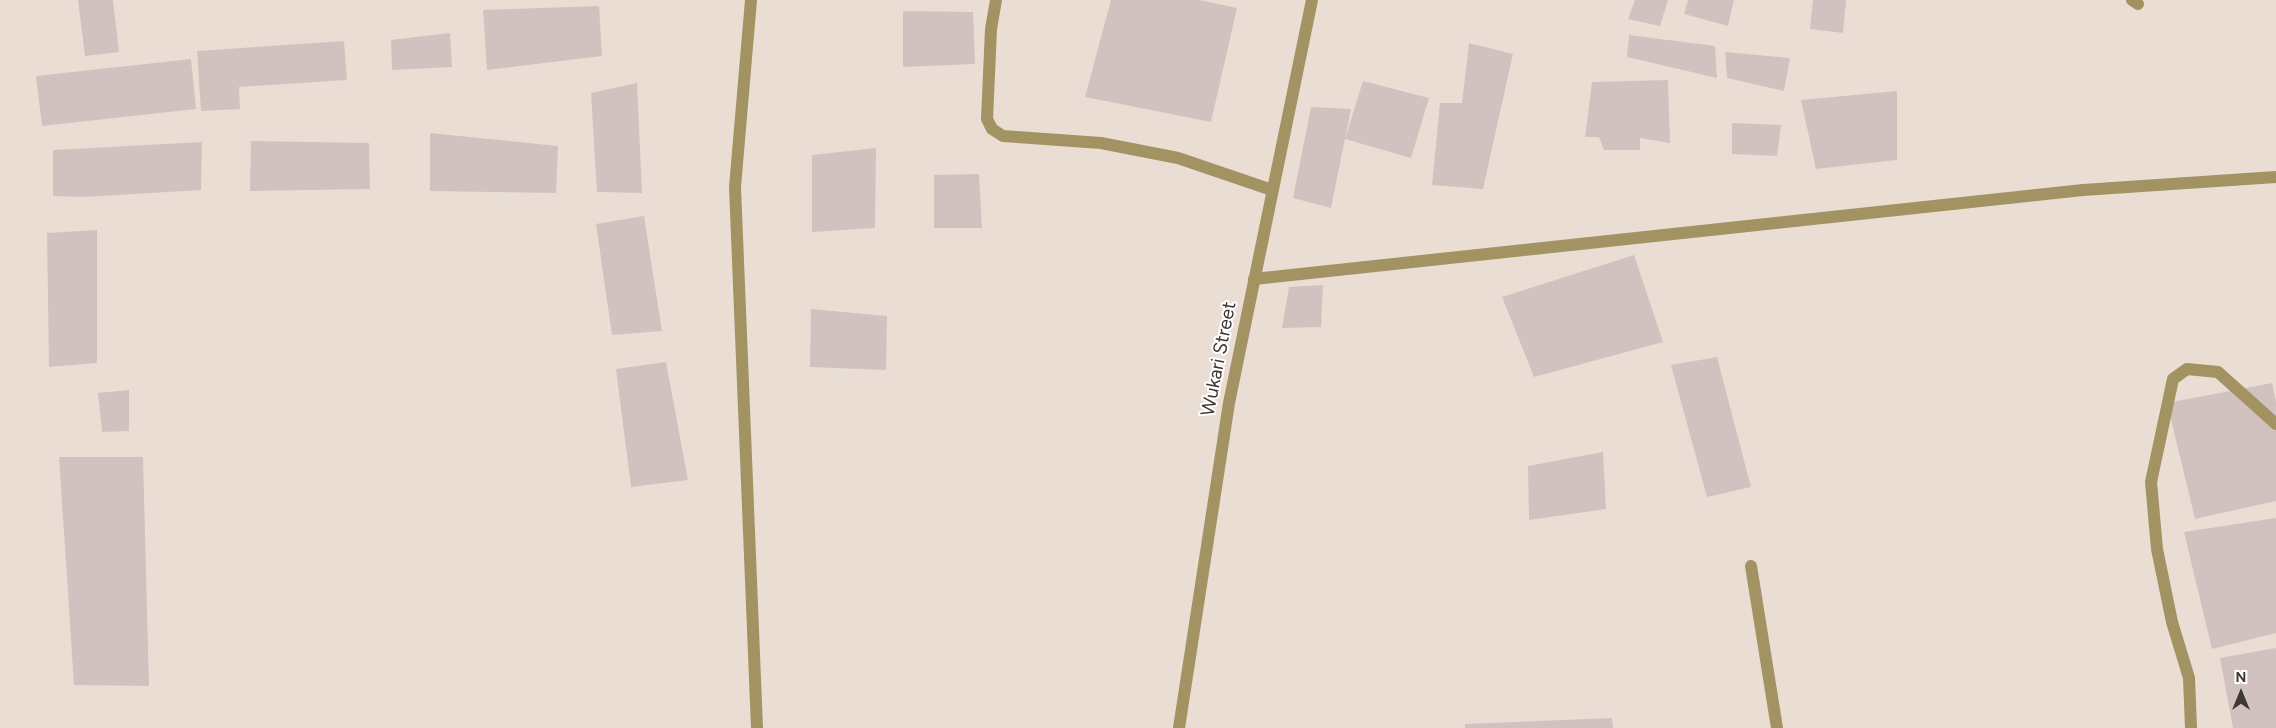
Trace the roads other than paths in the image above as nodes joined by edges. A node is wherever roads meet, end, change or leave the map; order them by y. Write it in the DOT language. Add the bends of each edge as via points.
graph roads {
  1 [pos="751,0"];
  2 [pos="996,0"];
  3 [pos="1312,0"];
  4 [pos="2276,177"];
  5 [pos="1272,190"];
  6 [pos="1254,279"];
  7 [pos="2276,424"];
  8 [pos="1752,566"];
  9 [pos="757,728"];
  10 [pos="1179,728"];
  11 [pos="1777,728"];
  12 [pos="2190,728"];
  1 -- 9 [label="street" via="735,187"];
  2 -- 5 [label="street" via="991,29 987,120 992,129 1004,136 1101,143 1178,158"];
  3 -- 5 [label="street, Wukari Street"];
  4 -- 6 [label="street" via="2083,190"];
  5 -- 6 [label="street, Wukari Street"];
  6 -- 10 [label="street, Wukari Street" via="1228,403"];
  7 -- 12 [label="street" via="2218,372 2187,369 2173,379 2151,482 2157,549 2172,622 2189,678"];
  8 -- 11 [label="street"];
}
